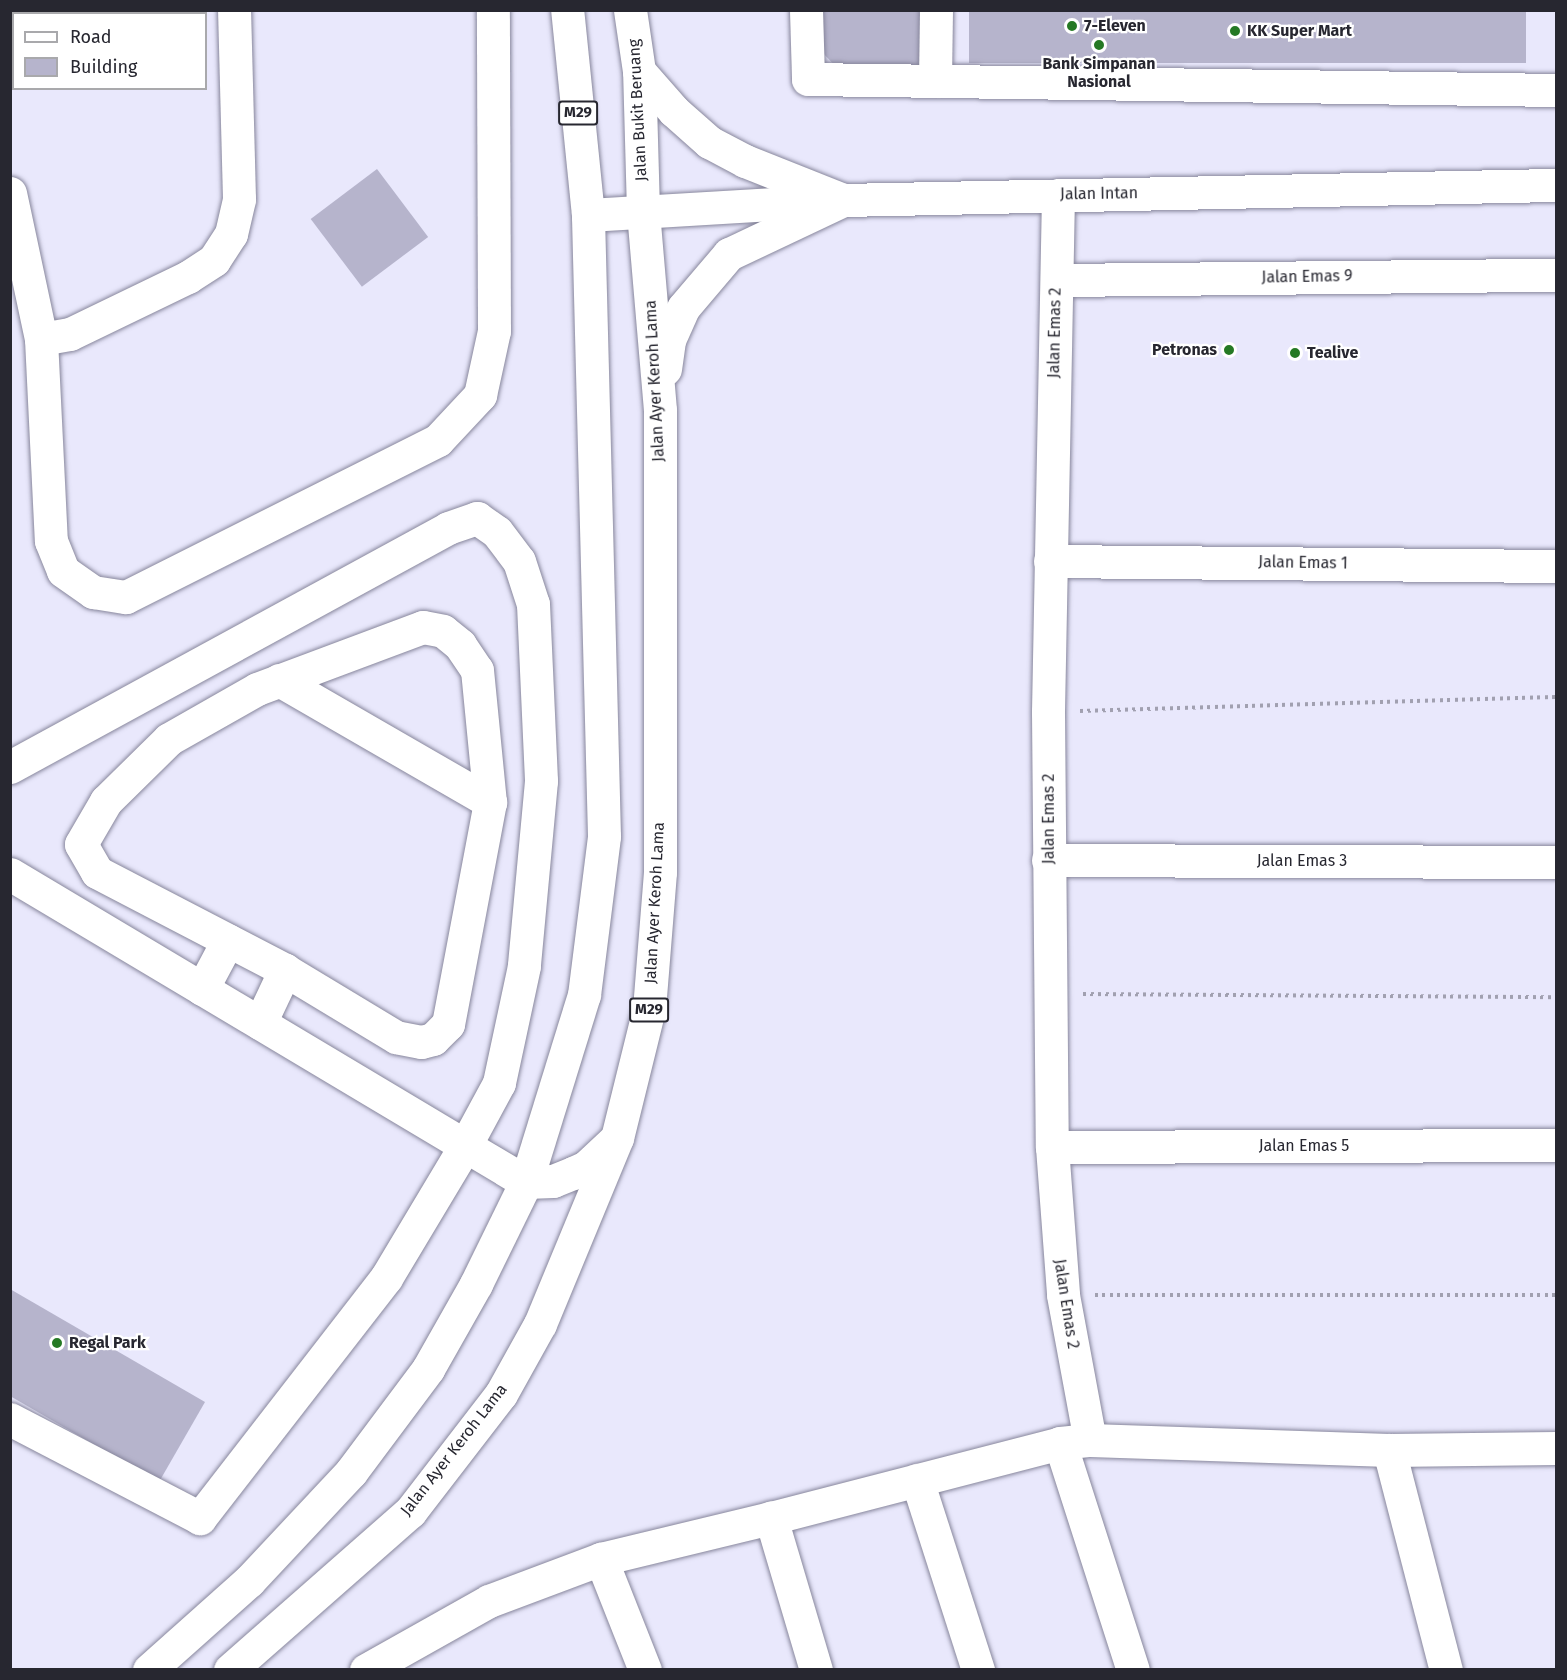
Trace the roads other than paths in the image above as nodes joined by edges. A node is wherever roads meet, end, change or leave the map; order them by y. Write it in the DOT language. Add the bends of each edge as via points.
graph roads {
  1 [pos="234,10"];
  2 [pos="493,10"];
  3 [pos="567,10"];
  4 [pos="630,10"];
  5 [pos="806,10"];
  6 [pos="936,10"];
  7 [pos="639,71"];
  8 [pos="935,81"];
  9 [pos="1557,90"];
  10 [pos="1557,184"];
  11 [pos="10,193"];
  12 [pos="1058,195"];
  13 [pos="843,200"];
  14 [pos="643,211"];
  15 [pos="588,215"];
  16 [pos="1557,275"];
  17 [pos="1056,280"];
  18 [pos="41,339"];
  19 [pos="660,410"];
  20 [pos="1050,561"];
  21 [pos="1557,566"];
  22 [pos="279,680"];
  23 [pos="10,767"];
  24 [pos="490,802"];
  25 [pos="1048,860"];
  26 [pos="1557,862"];
  27 [pos="10,874"];
  28 [pos="228,940"];
  29 [pos="285,970"];
  30 [pos="202,989"];
  31 [pos="260,1023"];
  32 [pos="617,1138"];
  33 [pos="1557,1145"];
  34 [pos="465,1146"];
  35 [pos="1052,1147"];
  36 [pos="526,1182"];
  37 [pos="10,1419"];
  38 [pos="1075,1441"];
  39 [pos="1557,1448"];
  40 [pos="1389,1450"];
  41 [pos="917,1480"];
  42 [pos="771,1518"];
  43 [pos="601,1558"];
  44 [pos="149,1670"];
  45 [pos="230,1670"];
  46 [pos="366,1670"];
  47 [pos="645,1670"];
  48 [pos="816,1670"];
  49 [pos="978,1670"];
  50 [pos="1133,1670"];
  51 [pos="1446,1670"];
  1 -- 18 [label="street" via="239,199 231,234 214,260 188,277 70,334"];
  2 -- 18 [label="street" via="494,331 480,395 438,440 126,597 93,592 63,571 51,542"];
  3 -- 15 [label="street, M29"];
  4 -- 7 [label="street, Jalan Bukit Beruang / M29"];
  5 -- 8 [label="street" via="808,79"];
  6 -- 8 [label="street"];
  7 -- 13 [label="street" via="674,111 709,142 745,161"];
  7 -- 14 [label="street, Jalan Bukit Beruang / M29"];
  8 -- 9 [label="street"];
  10 -- 12 [label="street, Jalan Intan"];
  11 -- 18 [label="street"];
  12 -- 13 [label="street, Jalan Intan"];
  12 -- 17 [label="street, Jalan Emas 2"];
  13 -- 14 [label="street, Jalan Intan"];
  13 -- 19 [label="street" via="729,254 702,281 683,308 669,340"];
  14 -- 15 [label="street, Jalan Intan"];
  14 -- 19 [label="street, Jalan Ayer Keroh Lama / M29"];
  15 -- 36 [label="street, M29" via="604,836 584,994"];
  16 -- 17 [label="street, Jalan Emas 9"];
  17 -- 20 [label="street, Jalan Emas 2"];
  19 -- 32 [label="street, Jalan Ayer Keroh Lama / M29" via="660,872 649,1009"];
  20 -- 21 [label="street, Jalan Emas 1"];
  20 -- 25 [label="street, Jalan Emas 2"];
  22 -- 24 [label="street"];
  22 -- 24 [label="street" via="423,627 443,631 460,645 477,670"];
  22 -- 28 [label="street" via="169,739 106,801 81,844 97,872"];
  23 -- 34 [label="street" via="448,528 477,518 488,524 519,561 533,604 541,781 522,978 499,1083"];
  24 -- 29 [label="street" via="448,1024 433,1039 421,1042 396,1038"];
  25 -- 26 [label="street, Jalan Emas 3"];
  25 -- 35 [label="street, Jalan Emas 2"];
  27 -- 30 [label="street"];
  28 -- 29 [label="street"];
  28 -- 30 [label="street"];
  29 -- 31 [label="street"];
  30 -- 31 [label="street"];
  31 -- 34 [label="street"];
  32 -- 36 [label="street" via="586,1167 553,1181"];
  32 -- 45 [label="street, Jalan Ayer Keroh Lama / M29" via="540,1324 501,1394 410,1512"];
  33 -- 35 [label="street, Jalan Emas 5"];
  34 -- 36 [label="street"];
  34 -- 37 [label="street" via="386,1278 200,1518"];
  35 -- 38 [label="street, Jalan Emas 2"];
  36 -- 44 [label="street, M29" via="476,1284 428,1369 351,1472 249,1581"];
  38 -- 40 [label="street"];
  38 -- 41 [label="street"];
  38 -- 50 [label="street, Jalan Emas 2"];
  39 -- 40 [label="street"];
  40 -- 51 [label="street"];
  41 -- 42 [label="street"];
  41 -- 49 [label="street"];
  42 -- 43 [label="street"];
  42 -- 48 [label="street"];
  43 -- 46 [label="street" via="489,1601"];
  43 -- 47 [label="street"];
}
